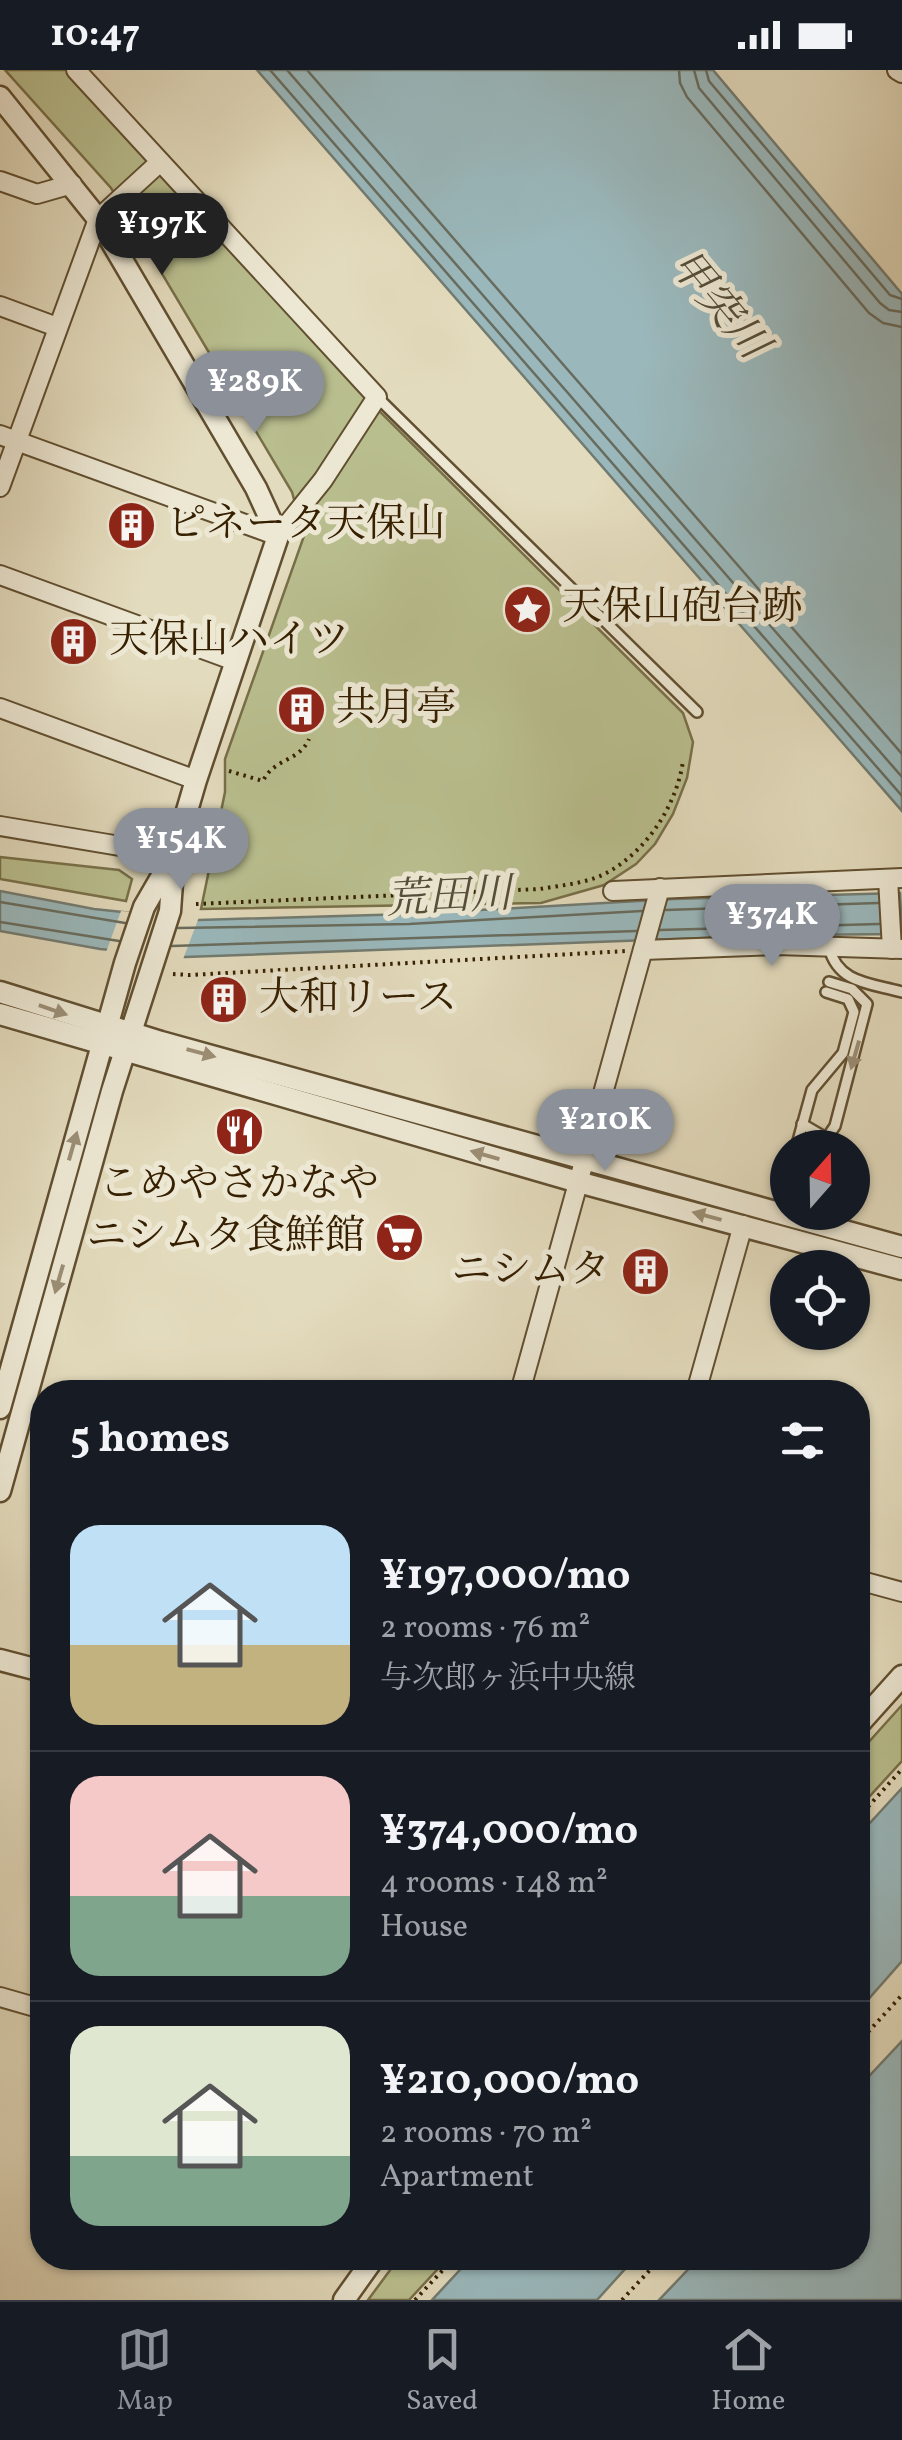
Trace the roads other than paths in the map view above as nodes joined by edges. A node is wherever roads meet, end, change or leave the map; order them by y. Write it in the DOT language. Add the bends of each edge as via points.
graph roads {
  1 [pos="76,70"];
  2 [pos="0,98"];
  3 [pos="160,162"];
  4 [pos="0,181"];
  5 [pos="72,184"];
  6 [pos="98,219"];
  7 [pos="0,306"];
  8 [pos="56,327"];
  9 [pos="376,398"];
  10 [pos="8,438"];
  11 [pos="0,487"];
  12 [pos="278,536"];
  13 [pos="0,576"];
  14 [pos="235,661"];
  15 [pos="0,708"];
  16 [pos="697,712"];
  17 [pos="196,780"];
  18 [pos="0,826"];
  19 [pos="174,855"];
  20 [pos="893,881"];
  21 [pos="613,891"];
  22 [pos="659,893"];
  23 [pos="644,946"];
  24 [pos="895,946"];
  25 [pos="829,947"];
  26 [pos="0,992"];
  27 [pos="902,992"];
  28 [pos="0,1014"];
  29 [pos="104,1035"];
  30 [pos="128,1042"];
  31 [pos="380,1102"];
  32 [pos="374,1123"];
  33 [pos="802,1124"];
  34 [pos="800,1130"];
  35 [pos="809,1130"];
  36 [pos="832,1130"];
  37 [pos="584,1159"];
  38 [pos="578,1182"];
  39 [pos="749,1204"];
  40 [pos="770,1209"];
  41 [pos="743,1225"];
  42 [pos="845,1230"];
  43 [pos="902,1247"];
  44 [pos="902,1269"];
  45 [pos="523,1380"];
  46 [pos="699,1380"];
  47 [pos="7,1415"];
  48 [pos="0,1491"];
  49 [pos="870,1583"];
  50 [pos="902,1592"];
  51 [pos="0,1660"];
  52 [pos="30,1668"];
  53 [pos="902,1676"];
  54 [pos="870,1712"];
  55 [pos="0,1998"];
  56 [pos="30,2007"];
  57 [pos="365,2270"];
  58 [pos="344,2300"];
  1 -- 3 [label="street"];
  2 -- 5 [label="street"];
  3 -- 6 [label="street"];
  3 -- 9 [label="street"];
  4 -- 5 [label="street" via="36,194"];
  5 -- 6 [label="street"];
  6 -- 8 [label="street"];
  6 -- 12 [label="street"];
  7 -- 8 [label="street"];
  8 -- 10 [label="street"];
  9 -- 12 [label="street"];
  9 -- 16 [label="lane"];
  10 -- 11 [label="street"];
  10 -- 12 [label="street"];
  12 -- 14 [label="street"];
  13 -- 14 [label="street"];
  14 -- 17 [label="street"];
  15 -- 17 [label="street"];
  17 -- 19 [label="street"];
  18 -- 19 [label="street"];
  19 -- 29 [label="street" via="144,907"];
  19 -- 30 [label="street" via="170,911"];
  20 -- 22 [label="street"];
  20 -- 24 [label="street"];
  21 -- 22 [label="street"];
  22 -- 23 [label="street"];
  23 -- 25 [label="street"];
  23 -- 37 [label="street"];
  24 -- 25 [label="street"];
  25 -- 27 [label="lane" via="840,972"];
  26 -- 29 [label="street, one-way"];
  28 -- 29 [label="street"];
  29 -- 30 [label="street"];
  47 -- 29 [label="street, one-way"];
  30 -- 31 [label="street, one-way"];
  30 -- 32 [label="street"];
  30 -- 47 [label="street, one-way"];
  31 -- 32 [label="street"];
  31 -- 37 [label="street"];
  38 -- 32 [label="street, one-way"];
  33 -- 34 [label="lane"];
  33 -- 35 [label="lane"];
  33 -- 36 [label="lane, one-way" via="812,1090 842,1052 854,1012 848,999 828,987 852,989 867,1004"];
  37 -- 38 [label="street"];
  37 -- 39 [label="street"];
  41 -- 38 [label="street, one-way"];
  38 -- 45 [label="street"];
  39 -- 40 [label="street"];
  39 -- 41 [label="street"];
  41 -- 44 [label="street"];
  41 -- 46 [label="street"];
  42 -- 43 [label="street"];
  47 -- 48 [label="street"];
  49 -- 50 [label="street"];
  51 -- 52 [label="street"];
  53 -- 54 [label="street"];
  55 -- 56 [label="street"];
  57 -- 58 [label="street"];
}
